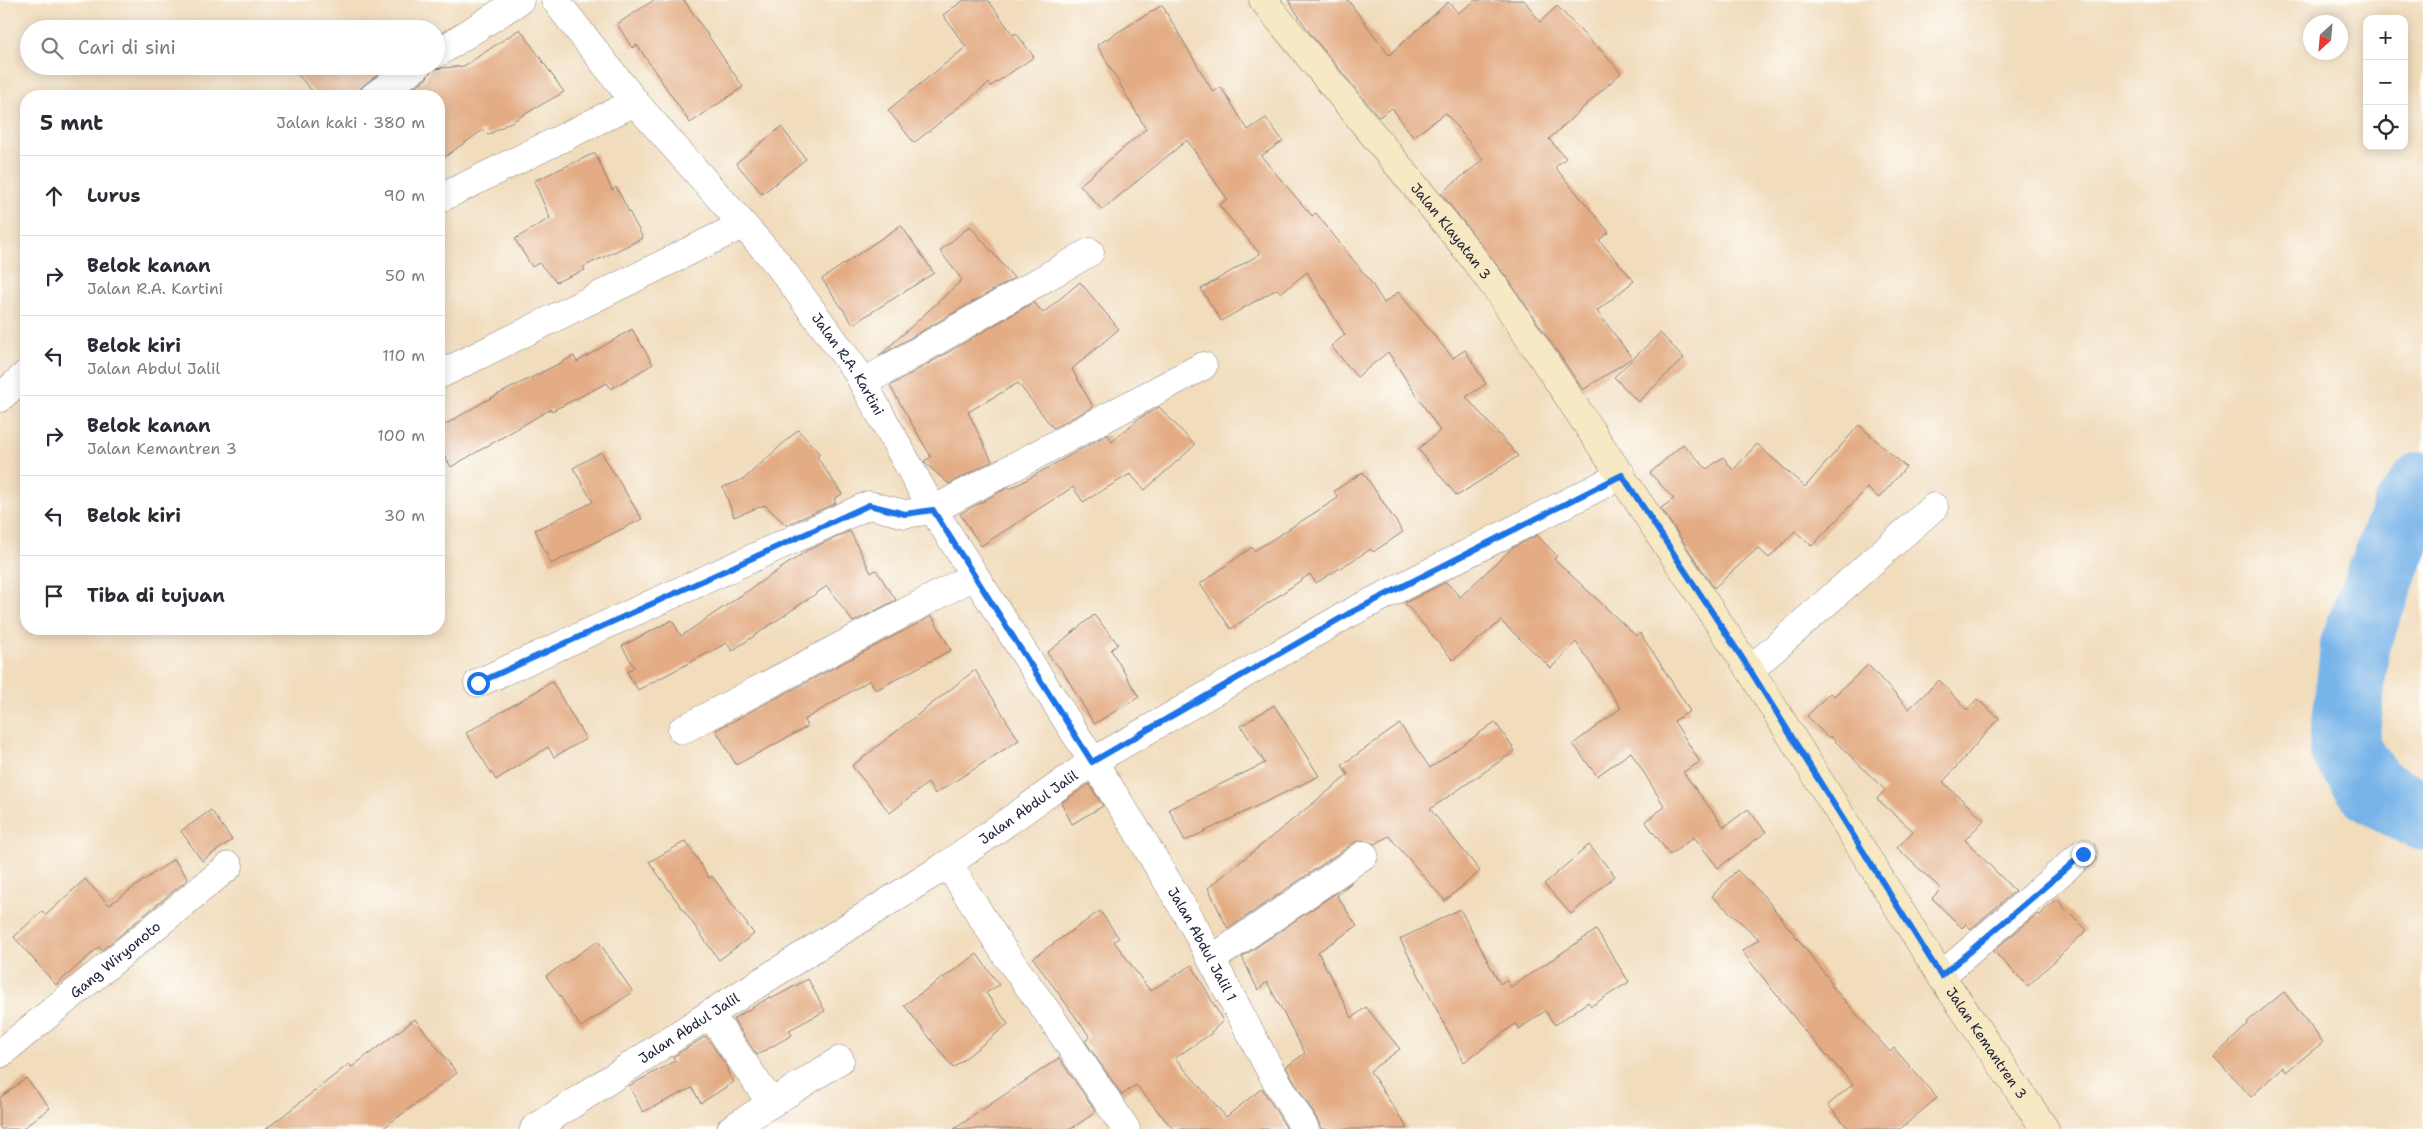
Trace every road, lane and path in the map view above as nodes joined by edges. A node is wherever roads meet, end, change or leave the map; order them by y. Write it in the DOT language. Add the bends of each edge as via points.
graph roads {
  1 [pos="520,0"];
  2 [pos="555,0"];
  3 [pos="1263,0"];
  4 [pos="445,48"];
  5 [pos="405,75"];
  6 [pos="383,90"];
  7 [pos="635,102"];
  8 [pos="445,196"];
  9 [pos="742,225"];
  10 [pos="1090,252"];
  11 [pos="1203,366"];
  12 [pos="445,373"];
  13 [pos="20,380"];
  14 [pos="864,383"];
  15 [pos="0,398"];
  16 [pos="1622,475"];
  17 [pos="1934,507"];
  18 [pos="933,510"];
  19 [pos="974,576"];
  20 [pos="1750,670"];
  21 [pos="478,683"];
  22 [pos="682,730"];
  23 [pos="1092,762"];
  24 [pos="2083,854"];
  25 [pos="1364,855"];
  26 [pos="948,864"];
  27 [pos="229,866"];
  28 [pos="1212,958"];
  29 [pos="1941,976"];
  30 [pos="710,1014"];
  31 [pos="0,1054"];
  32 [pos="840,1060"];
  33 [pos="770,1103"];
  34 [pos="534,1129"];
  35 [pos="731,1129"];
  36 [pos="1126,1129"];
  37 [pos="1305,1129"];
  38 [pos="2045,1129"];
  1 -- 4 [label="street"];
  2 -- 7 [label="street, Jalan R.A. Kartini"];
  3 -- 16 [label="street, Jalan Klayatan 3" via="1464,246"];
  5 -- 6 [label="street"];
  7 -- 8 [label="street"];
  7 -- 9 [label="street, Jalan R.A. Kartini"];
  9 -- 12 [label="street"];
  9 -- 14 [label="street, Jalan R.A. Kartini" via="778,263"];
  10 -- 14 [label="street"];
  11 -- 18 [label="street"];
  13 -- 15 [label="street"];
  14 -- 18 [label="street, Jalan R.A. Kartini"];
  16 -- 20 [label="street, Jalan Kemantren 3"];
  16 -- 23 [label="street, Jalan Abdul Jalil" via="1348,614"];
  17 -- 20 [label="street"];
  18 -- 19 [label="street, Jalan R.A. Kartini"];
  18 -- 21 [label="street" via="905,514 869,505"];
  19 -- 22 [label="street"];
  19 -- 23 [label="street, Jalan R.A. Kartini"];
  20 -- 29 [label="street, Jalan Kemantren 3"];
  23 -- 26 [label="street, Jalan Abdul Jalil"];
  23 -- 28 [label="street, Jalan Abdul Jalil 1" via="1136,829"];
  24 -- 29 [label="street"];
  25 -- 28 [label="street"];
  26 -- 30 [label="street, Jalan Abdul Jalil"];
  26 -- 36 [label="street" via="1006,955"];
  27 -- 31 [label="street, Gang Wiryonoto"];
  28 -- 37 [label="street, Jalan Abdul Jalil 1" via="1270,1070"];
  29 -- 38 [label="street, Jalan Kemantren 3"];
  30 -- 33 [label="street"];
  30 -- 34 [label="street, Jalan Abdul Jalil"];
  32 -- 33 [label="street"];
  33 -- 35 [label="street"];
}
